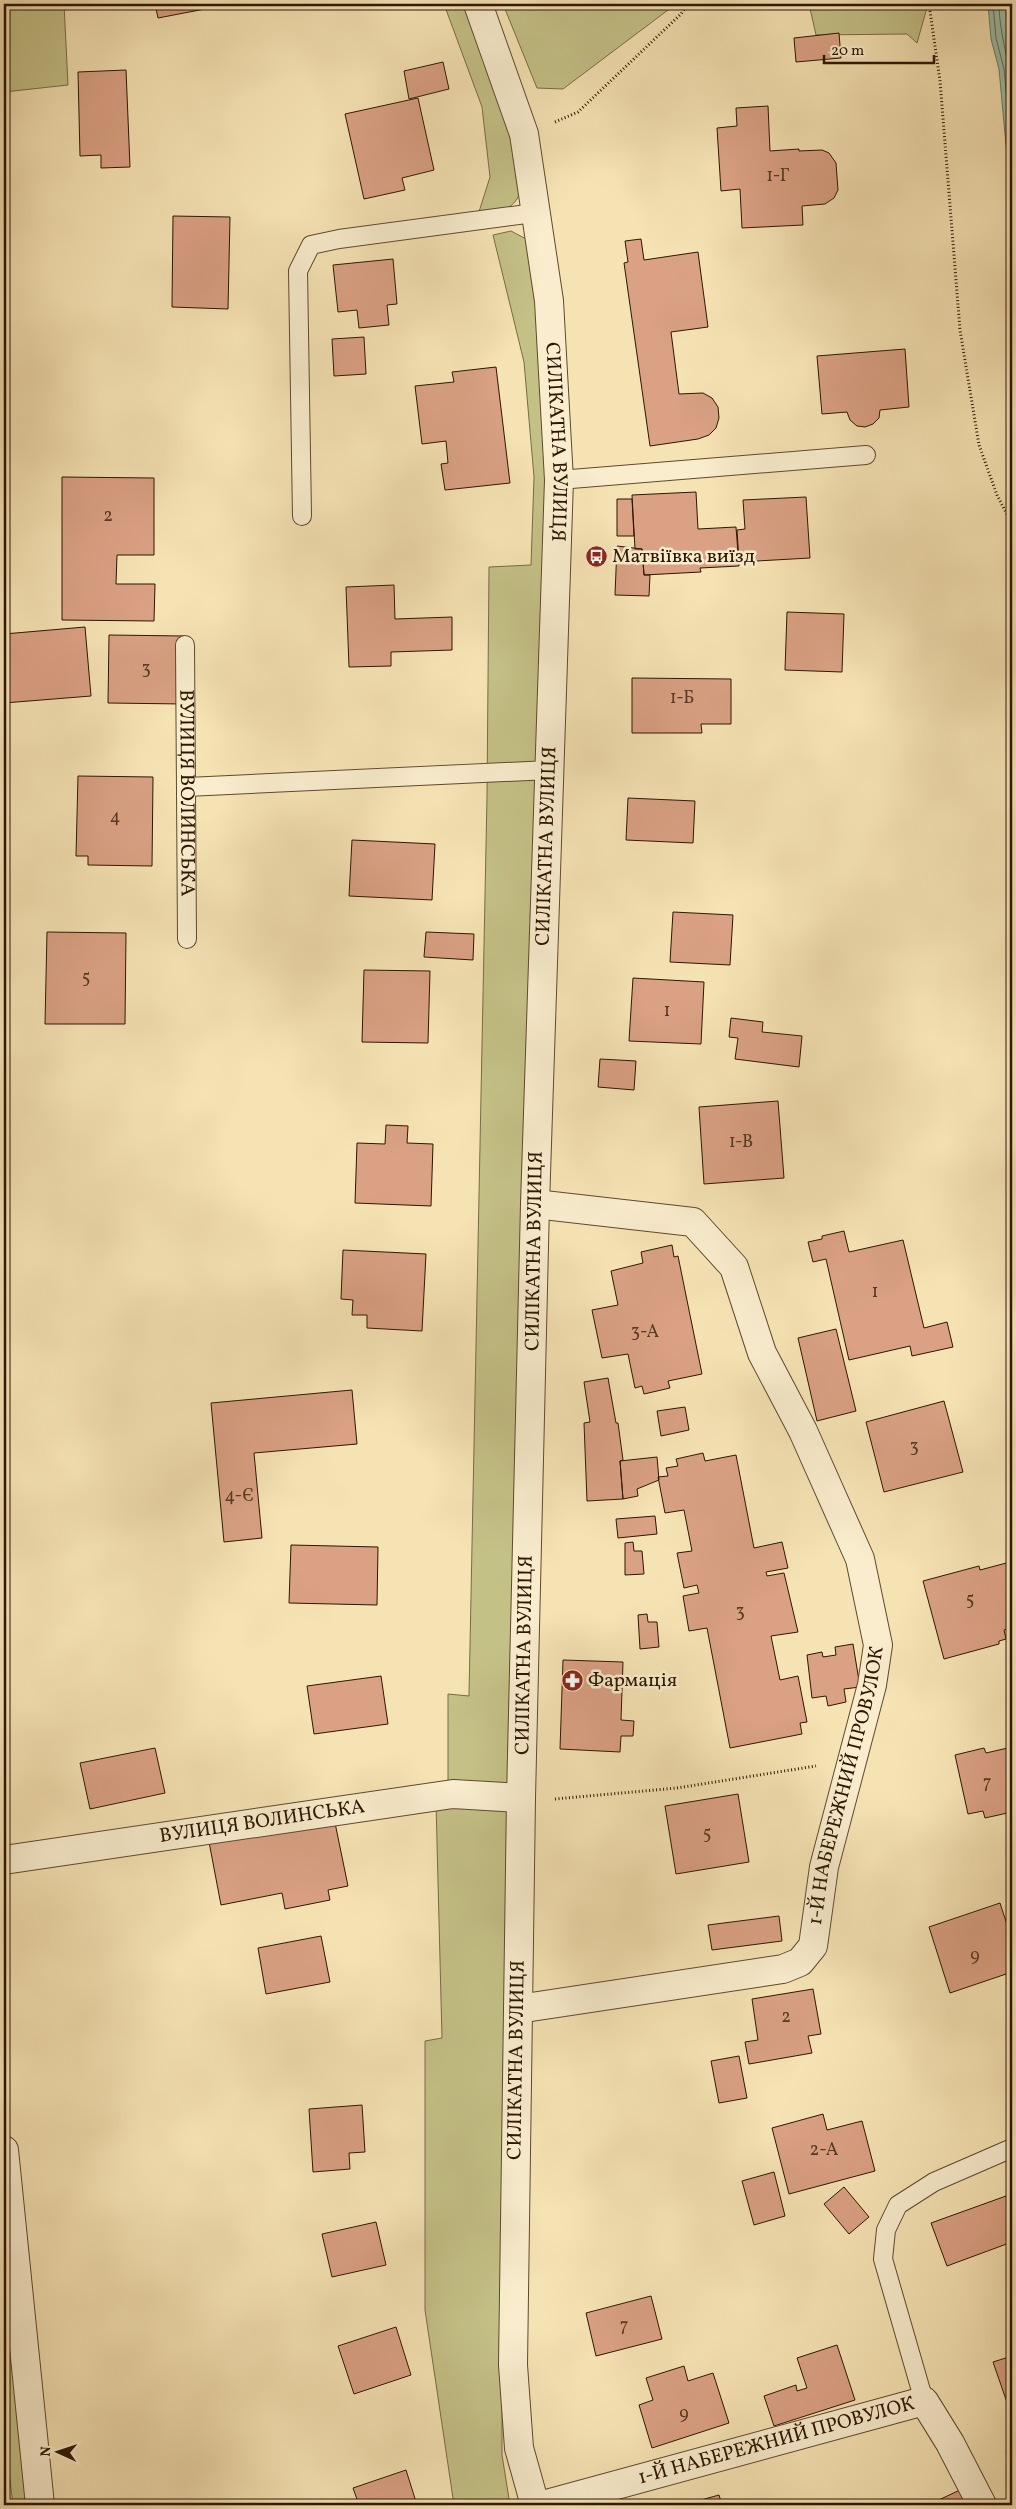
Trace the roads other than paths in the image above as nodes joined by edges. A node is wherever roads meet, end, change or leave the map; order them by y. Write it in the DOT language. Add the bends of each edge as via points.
graph roads {
  1 [pos="478,4"];
  2 [pos="534,213"];
  3 [pos="866,455"];
  4 [pos="559,480"];
  5 [pos="302,516"];
  6 [pos="185,645"];
  7 [pos="549,770"];
  8 [pos="187,787"];
  9 [pos="187,939"];
  10 [pos="535,1204"];
  11 [pos="522,1798"];
  12 [pos="4,1860"];
  13 [pos="518,2009"];
  14 [pos="1010,2149"];
  15 [pos="4,2150"];
  16 [pos="924,2401"];
  17 [pos="40,2505"];
  18 [pos="535,2505"];
  19 [pos="543,2505"];
  20 [pos="982,2505"];
  1 -- 2 [label="street, СИЛІКАТНА ВУЛИЦЯ" via="524,134"];
  2 -- 4 [label="street, СИЛІКАТНА ВУЛИЦЯ" via="549,300"];
  2 -- 5 [label="lane" via="311,245 298,271"];
  3 -- 4 [label="lane"];
  4 -- 7 [label="street, СИЛІКАТНА ВУЛИЦЯ"];
  6 -- 8 [label="lane, ВУЛИЦЯ ВОЛИНСЬКА"];
  7 -- 8 [label="lane"];
  7 -- 10 [label="street, СИЛІКАТНА ВУЛИЦЯ"];
  8 -- 9 [label="lane, ВУЛИЦЯ ВОЛИНСЬКА"];
  10 -- 11 [label="street, СИЛІКАТНА ВУЛИЦЯ"];
  10 -- 13 [label="street, 1-Й НАБЕРЕЖНИЙ ПРОВУЛОК" via="692,1222 734,1267 762,1353 803,1431 860,1559 878,1645 854,1760 824,1867 813,1946 800,1962 783,1969"];
  11 -- 12 [label="street, ВУЛИЦЯ ВОЛИНСЬКА" via="454,1794"];
  11 -- 13 [label="street, СИЛІКАТНА ВУЛИЦЯ"];
  13 -- 18 [label="street, СИЛІКАТНА ВУЛИЦЯ" via="513,2365 519,2448"];
  14 -- 16 [label="lane" via="934,2182 898,2204 886,2230 883,2259"];
  15 -- 17 [label="street"];
  16 -- 19 [label="street, 1-Й НАБЕРЕЖНИЙ ПРОВУЛОК"];
  16 -- 20 [label="street, 1-Й НАБЕРЕЖНИЙ ПРОВУЛОК"];
}
